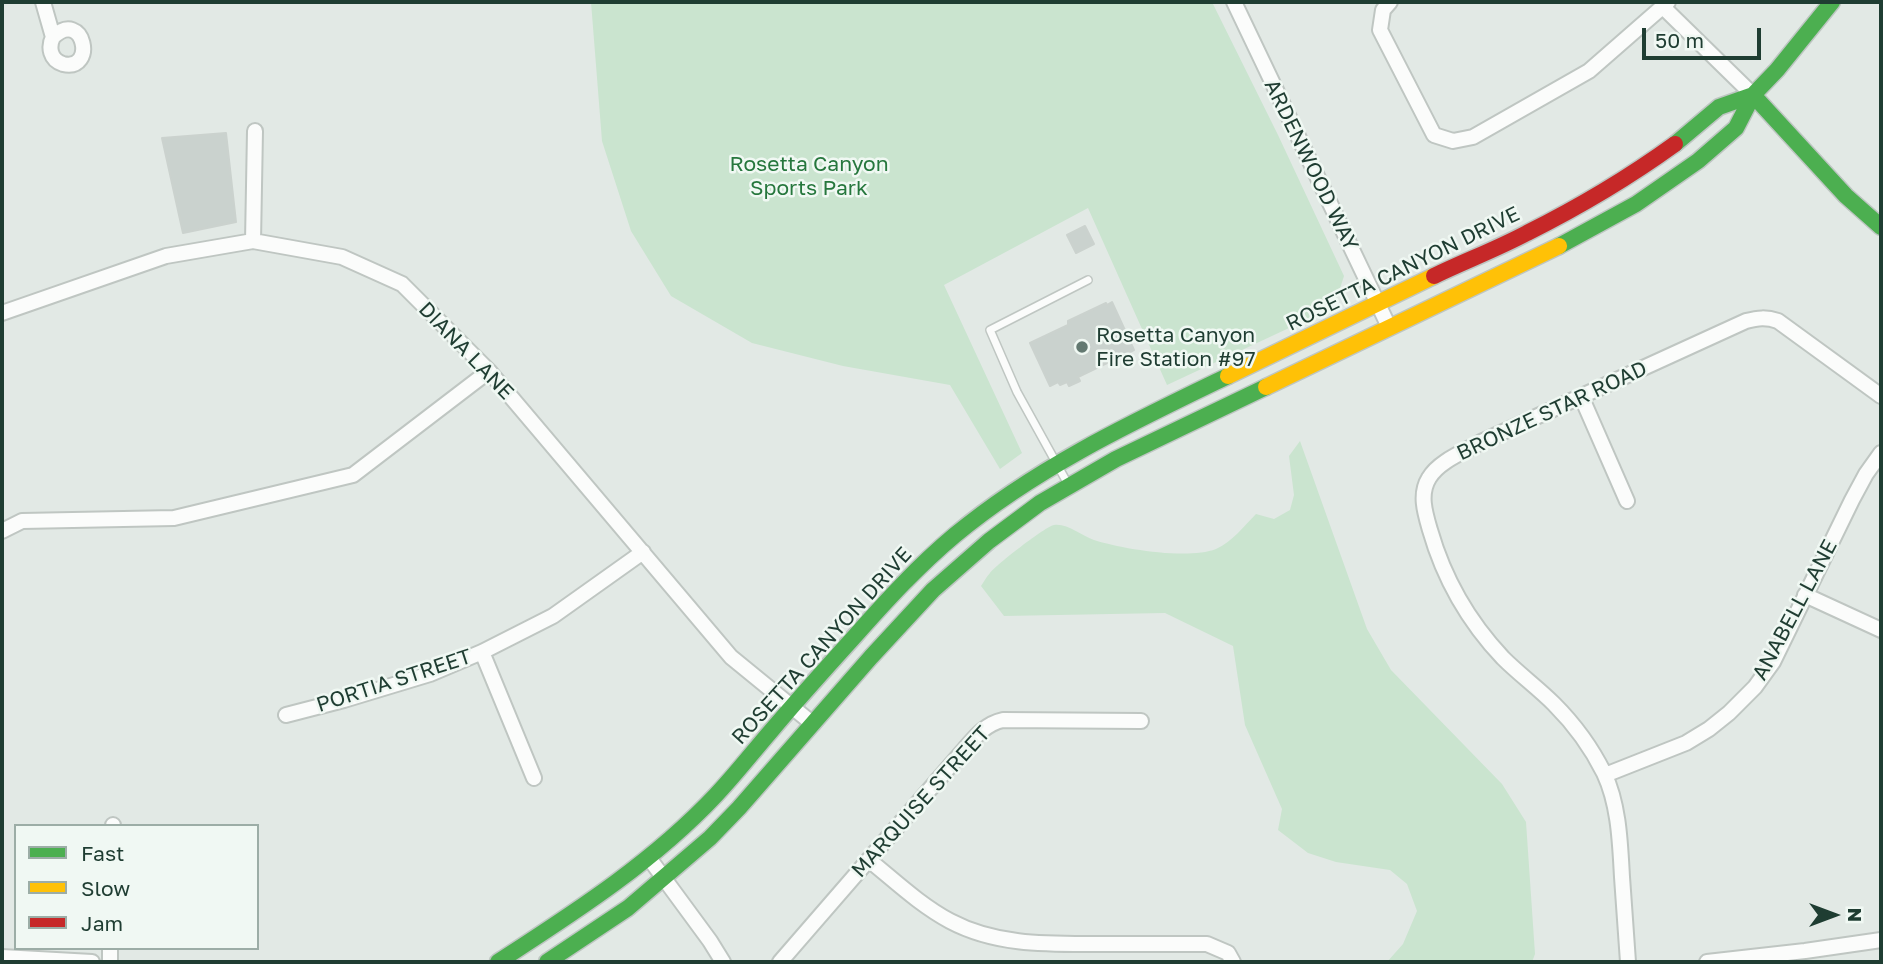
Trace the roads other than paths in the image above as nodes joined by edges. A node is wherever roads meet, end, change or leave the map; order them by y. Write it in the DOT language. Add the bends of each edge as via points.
graph roads {
  1 [pos="43,2"];
  2 [pos="1234,2"];
  3 [pos="1832,2"];
  4 [pos="1665,5"];
  5 [pos="1387,6"];
  6 [pos="53,37"];
  7 [pos="1753,96"];
  8 [pos="255,131"];
  9 [pos="1881,227"];
  10 [pos="253,241"];
  11 [pos="1088,280"];
  12 [pos="1378,304"];
  13 [pos="2,313"];
  14 [pos="1389,327"];
  15 [pos="489,370"];
  16 [pos="1581,396"];
  17 [pos="1881,396"];
  18 [pos="1881,453"];
  19 [pos="1055,464"];
  20 [pos="1069,487"];
  21 [pos="1627,501"];
  22 [pos="2,531"];
  23 [pos="643,552"];
  24 [pos="1805,595"];
  25 [pos="1881,630"];
  26 [pos="482,652"];
  27 [pos="792,706"];
  28 [pos="286,715"];
  29 [pos="1141,721"];
  30 [pos="813,724"];
  31 [pos="1605,775"];
  32 [pos="534,778"];
  33 [pos="649,858"];
  34 [pos="869,860"];
  35 [pos="664,879"];
  36 [pos="1881,940"];
  37 [pos="2,957"];
  38 [pos="92,962"];
  39 [pos="498,962"];
  40 [pos="547,962"];
  41 [pos="723,962"];
  42 [pos="780,962"];
  43 [pos="1233,962"];
  44 [pos="1628,962"];
  45 [pos="1707,962"];
  1 -- 6 [label="street"];
  2 -- 12 [label="street, ARDENWOOD WAY"];
  3 -- 7 [label="street, ROSETTA CANYON DRIVE"];
  4 -- 5 [label="street" via="1589,71 1473,137 1453,141 1434,135 1380,30"];
  4 -- 7 [label="street"];
  7 -- 9 [label="street"];
  7 -- 12 [label="street, ROSETTA CANYON DRIVE" via="1720,107 1678,142 1590,200"];
  7 -- 14 [label="street, ROSETTA CANYON DRIVE" via="1736,128 1636,204 1553,250"];
  8 -- 10 [label="street"];
  10 -- 13 [label="street, DIANA LANE" via="166,256"];
  10 -- 15 [label="street, DIANA LANE" via="342,257 402,284"];
  11 -- 19 [label="lane" via="990,330"];
  12 -- 14 [label="street, ARDENWOOD WAY"];
  12 -- 19 [label="street, ROSETTA CANYON DRIVE"];
  14 -- 20 [label="street, ROSETTA CANYON DRIVE"];
  15 -- 22 [label="street" via="353,475 174,518 22,522"];
  15 -- 23 [label="street, DIANA LANE"];
  16 -- 17 [label="street, BRONZE STAR ROAD" via="1746,321 1768,318"];
  16 -- 21 [label="street"];
  16 -- 31 [label="street, BRONZE STAR ROAD" via="1448,460 1430,475 1423,494 1436,550 1461,605 1504,658 1575,727"];
  18 -- 24 [label="street, ANABELL LANE"];
  19 -- 20 [label="lane"];
  19 -- 27 [label="street, ROSETTA CANYON DRIVE" via="983,513 905,580"];
  20 -- 30 [label="street, ROSETTA CANYON DRIVE" via="989,541 933,590"];
  23 -- 26 [label="street, PORTIA STREET" via="553,616"];
  23 -- 27 [label="street, DIANA LANE" via="731,657"];
  24 -- 25 [label="street"];
  24 -- 31 [label="street, ANABELL LANE" via="1773,662 1730,713 1686,743"];
  26 -- 28 [label="street, PORTIA STREET" via="429,674"];
  26 -- 32 [label="street"];
  27 -- 30 [label="street, DIANA LANE"];
  27 -- 33 [label="street, ROSETTA CANYON DRIVE" via="717,794"];
  29 -- 34 [label="street, MARQUISE STREET" via="992,722"];
  30 -- 35 [label="street, ROSETTA CANYON DRIVE" via="739,808"];
  31 -- 44 [label="street, BRONZE STAR ROAD" via="1620,841"];
  33 -- 35 [label="street"];
  33 -- 39 [label="street, ROSETTA CANYON DRIVE"];
  34 -- 42 [label="street, MARQUISE STREET"];
  34 -- 43 [label="street" via="929,909 1007,941 1208,944 1228,953"];
  35 -- 40 [label="street, ROSETTA CANYON DRIVE"];
  35 -- 41 [label="street"];
  36 -- 45 [label="street"];
  37 -- 38 [label="street"];
}
